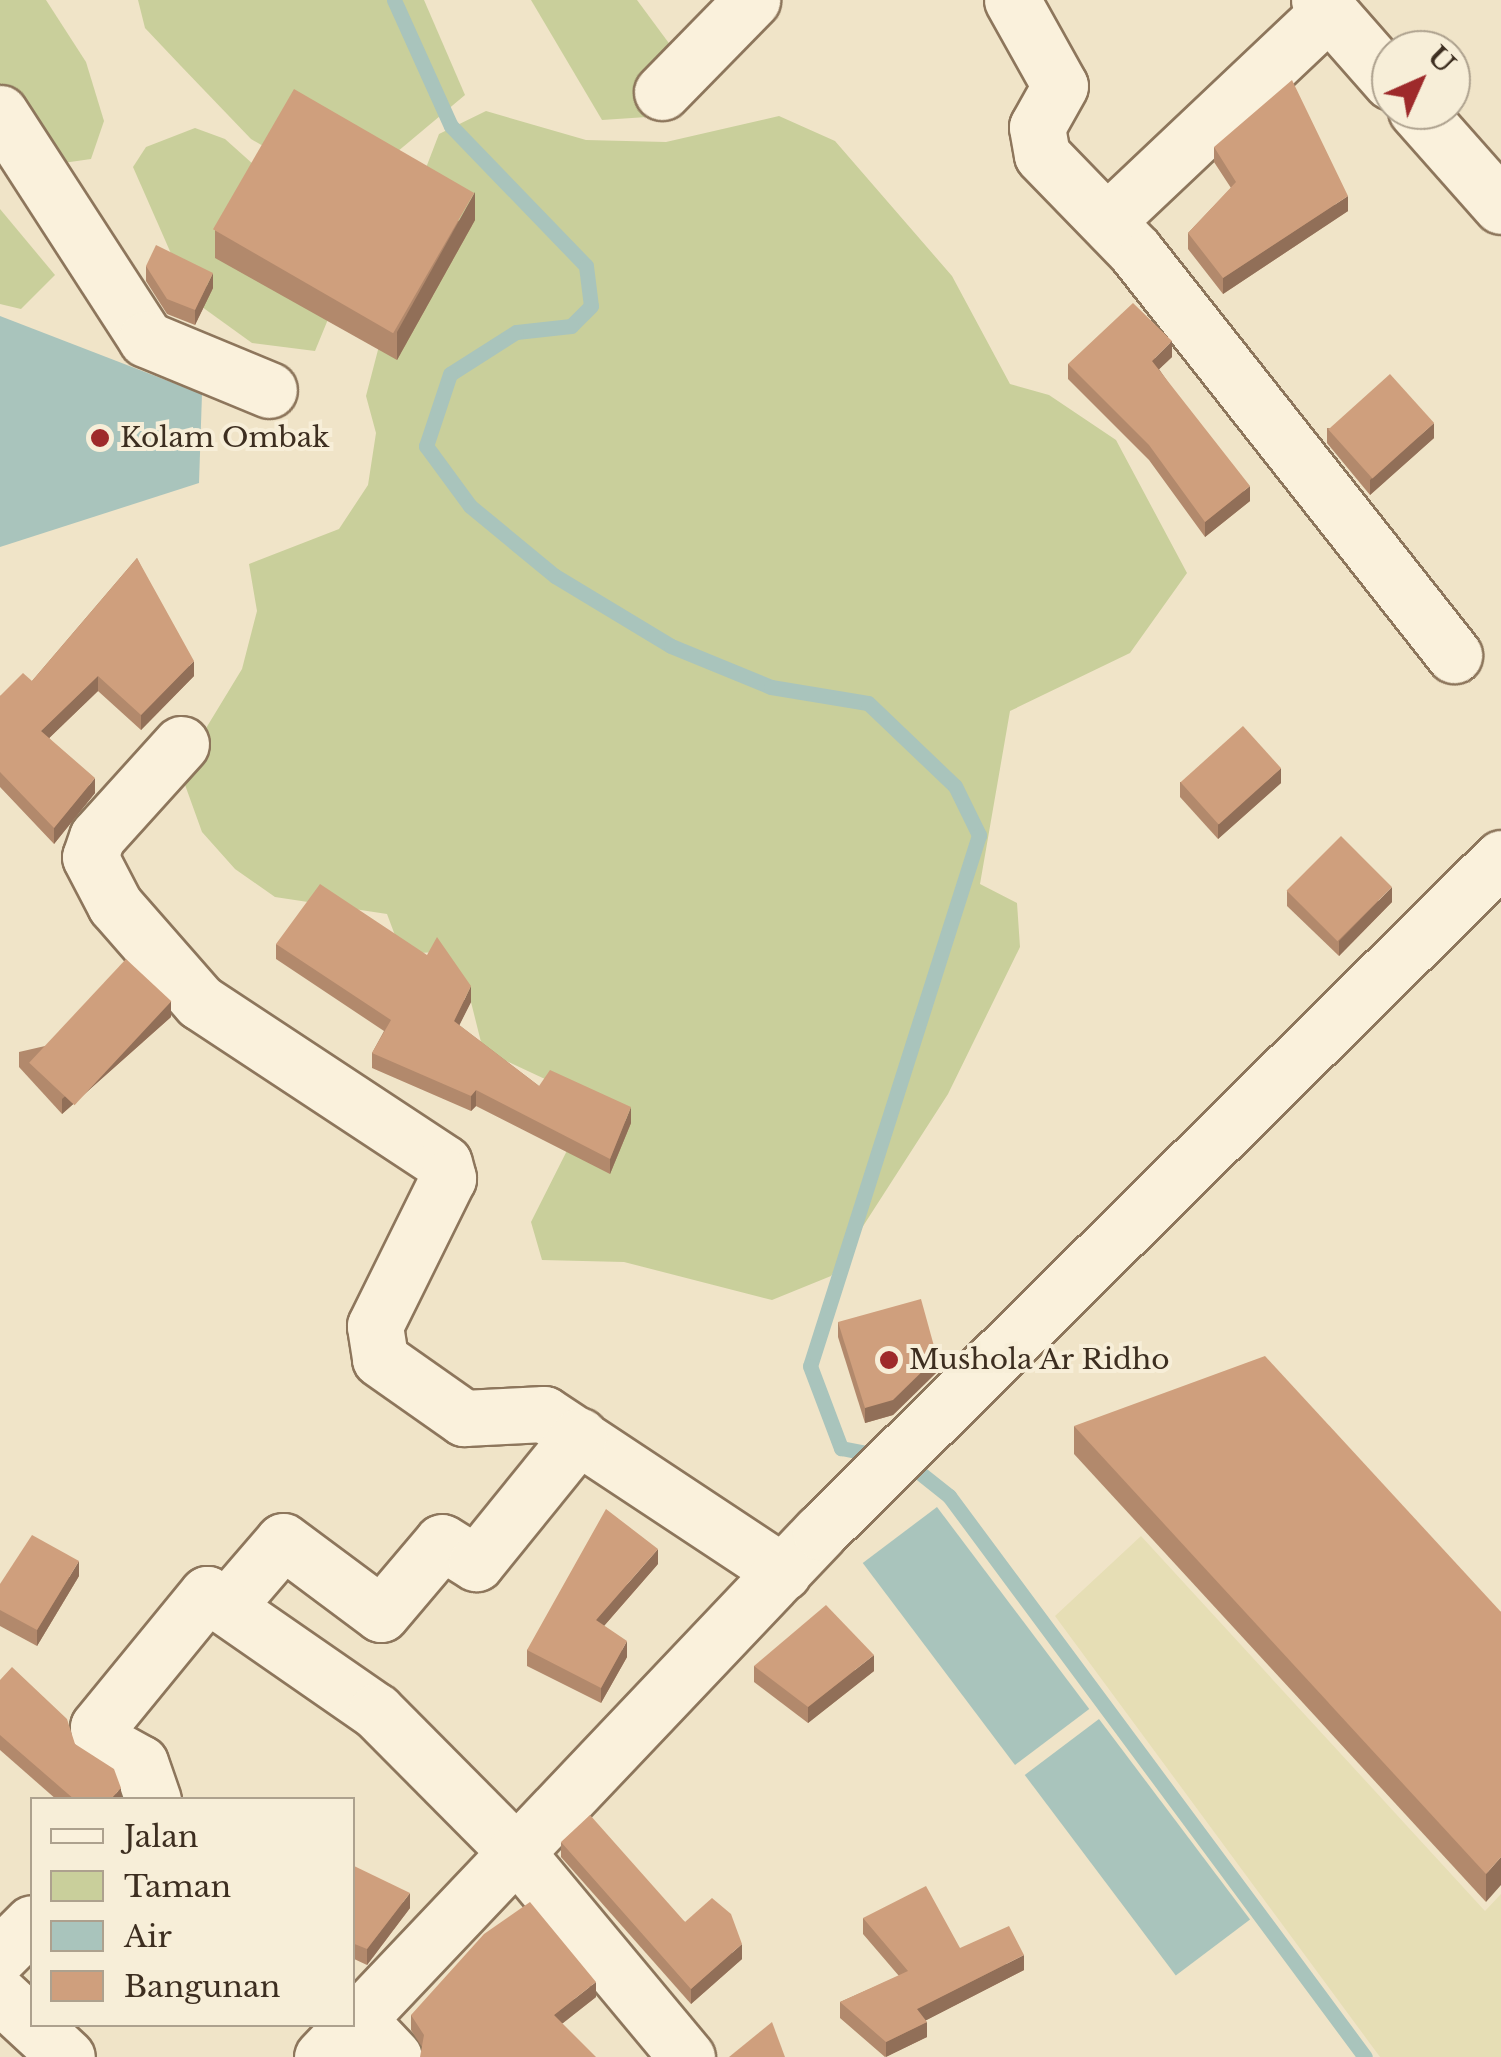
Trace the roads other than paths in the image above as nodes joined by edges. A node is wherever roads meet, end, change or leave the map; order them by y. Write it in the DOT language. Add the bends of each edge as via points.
graph roads {
  1 [pos="752,0"];
  2 [pos="1012,0"];
  3 [pos="1324,6"];
  4 [pos="1371,59"];
  5 [pos="662,92"];
  6 [pos="0,113"];
  7 [pos="1434,130"];
  8 [pos="1501,206"];
  9 [pos="1107,221"];
  10 [pos="269,390"];
  11 [pos="1454,656"];
  12 [pos="181,744"];
  13 [pos="1501,858"];
  14 [pos="579,1436"];
  15 [pos="782,1572"];
  16 [pos="228,1606"];
  17 [pos="152,1797"];
  18 [pos="516,1852"];
  19 [pos="30,1925"];
  20 [pos="0,1955"];
  21 [pos="0,1995"];
  22 [pos="30,2023"];
  23 [pos="35,2027"];
  24 [pos="358,2044"];
  25 [pos="67,2057"];
  26 [pos="687,2057"];
  1 -- 5 [label="street"];
  2 -- 9 [label="street" via="1060,86 1037,127 1042,155"];
  3 -- 4 [label="street"];
  3 -- 9 [label="street"];
  6 -- 10 [label="street" via="146,339"];
  7 -- 8 [label="street"];
  9 -- 11 [label="street"];
  12 -- 14 [label="street" via="96,837 90,857 97,877 200,1002 444,1163 448,1178 374,1326 380,1360 464,1418 544,1414"];
  13 -- 15 [label="street"];
  14 -- 15 [label="street"];
  14 -- 16 [label="street" via="476,1564 442,1542 370,1631 283,1541"];
  15 -- 18 [label="street"];
  16 -- 17 [label="street" via="198,1598 98,1727 100,1741 140,1763"];
  16 -- 18 [label="street" via="376,1711"];
  18 -- 24 [label="street"];
  18 -- 26 [label="street"];
  19 -- 20 [label="street"];
  21 -- 22 [label="street"];
  23 -- 25 [label="street"];
}
